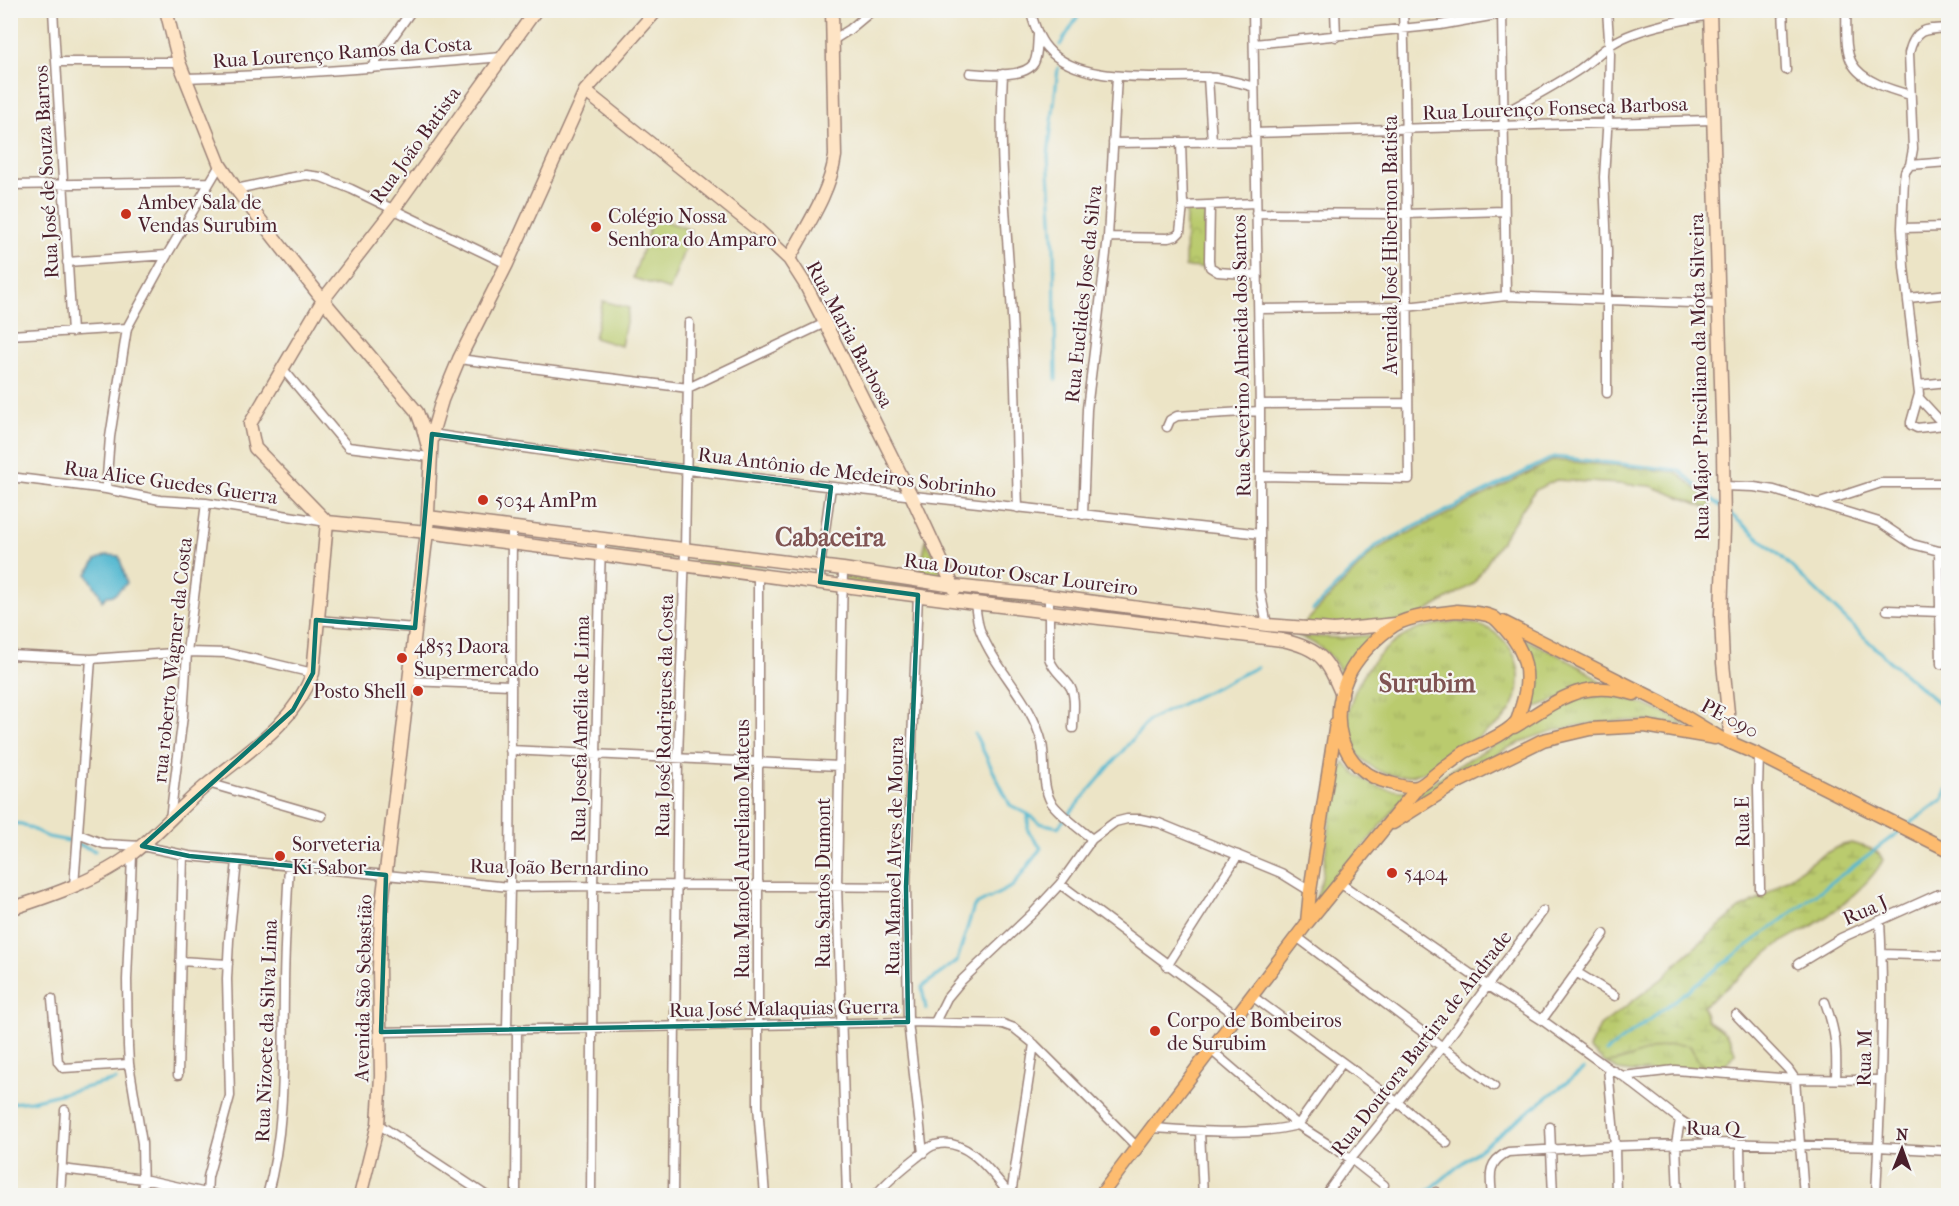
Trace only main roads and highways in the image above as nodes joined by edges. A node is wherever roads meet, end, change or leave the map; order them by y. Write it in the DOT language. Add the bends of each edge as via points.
graph roads {
  1 [pos="166,10"];
  2 [pos="536,10"];
  3 [pos="657,10"];
  4 [pos="832,10"];
  5 [pos="1710,13"];
  6 [pos="585,91"];
  7 [pos="789,259"];
  8 [pos="323,300"];
  9 [pos="430,457"];
  10 [pos="428,517"];
  11 [pos="327,522"];
  12 [pos="427,532"];
  13 [pos="954,586"];
  14 [pos="959,600"];
  15 [pos="1494,618"];
  16 [pos="1396,624"];
  17 [pos="1340,701"];
  18 [pos="1661,702"];
  19 [pos="1494,738"];
  20 [pos="1726,741"];
  21 [pos="1418,787"];
  22 [pos="1383,830"];
  23 [pos="1948,850"];
  24 [pos="10,909"];
  25 [pos="1307,923"];
  26 [pos="360,1196"];
  27 [pos="1101,1196"];
  1 -- 8 [label="main road" via="179,62 220,165"];
  2 -- 8 [label="main road, Rua João Batista" via="393,210"];
  3 -- 6 [label="main road"];
  4 -- 7 [label="main road" via="833,169"];
  5 -- 20 [label="main road, Rua Major Prisciliano da Mota Silveira"];
  6 -- 7 [label="main road, Rua Maria Barbosa"];
  6 -- 9 [label="main road" via="507,264 459,359 442,400"];
  7 -- 13 [label="main road, Rua Maria Barbosa" via="825,323"];
  8 -- 9 [label="main road" via="417,412"];
  8 -- 11 [label="main road, Rua João Batista" via="250,424 255,448"];
  9 -- 10 [label="main road, Avenida São Sebastião"];
  10 -- 12 [label="main road, Avenida São Sebastião"];
  10 -- 13 [label="main road, Rua Doutor Oscar Loureiro"];
  11 -- 12 [label="main road, Rua Doutor Oscar Loureiro"];
  11 -- 24 [label="main road" via="312,673 293,710 137,851 74,886"];
  12 -- 14 [label="main road, Rua Doutor Oscar Loureiro"];
  12 -- 26 [label="main road, Avenida São Sebastião" via="381,912 378,1124"];
  13 -- 14 [label="main road, Rua Maria Barbosa"];
  13 -- 16 [label="main road, Rua Doutor Oscar Loureiro" via="1267,625 1334,630"];
  14 -- 17 [label="main road, Rua Doutor Oscar Loureiro" via="1302,644 1327,662"];
  15 -- 16 [label="main road, PE-090" via="1457,611"];
  15 -- 18 [label="main road, PE-090 / PE-090"];
  15 -- 19 [label="main road, PE-090" via="1520,649 1527,670 1517,722"];
  16 -- 17 [label="main road, PE-090" via="1358,658"];
  17 -- 21 [label="main road, PE-090" via="1348,756 1379,781"];
  17 -- 25 [label="main road, PE-090"];
  18 -- 19 [label="main road, PE-090" via="1611,689 1582,691"];
  18 -- 20 [label="main road, PE-090 / PE-090"];
  19 -- 21 [label="main road, PE-090" via="1464,753"];
  20 -- 22 [label="main road, PE-090" via="1645,726 1590,729 1543,740 1458,782"];
  20 -- 23 [label="main road, PE-090 / PE-090"];
  21 -- 22 [label="main road, PE-090"];
  22 -- 25 [label="main road, PE-090"];
  25 -- 27 [label="main road, PE-090"];
}
